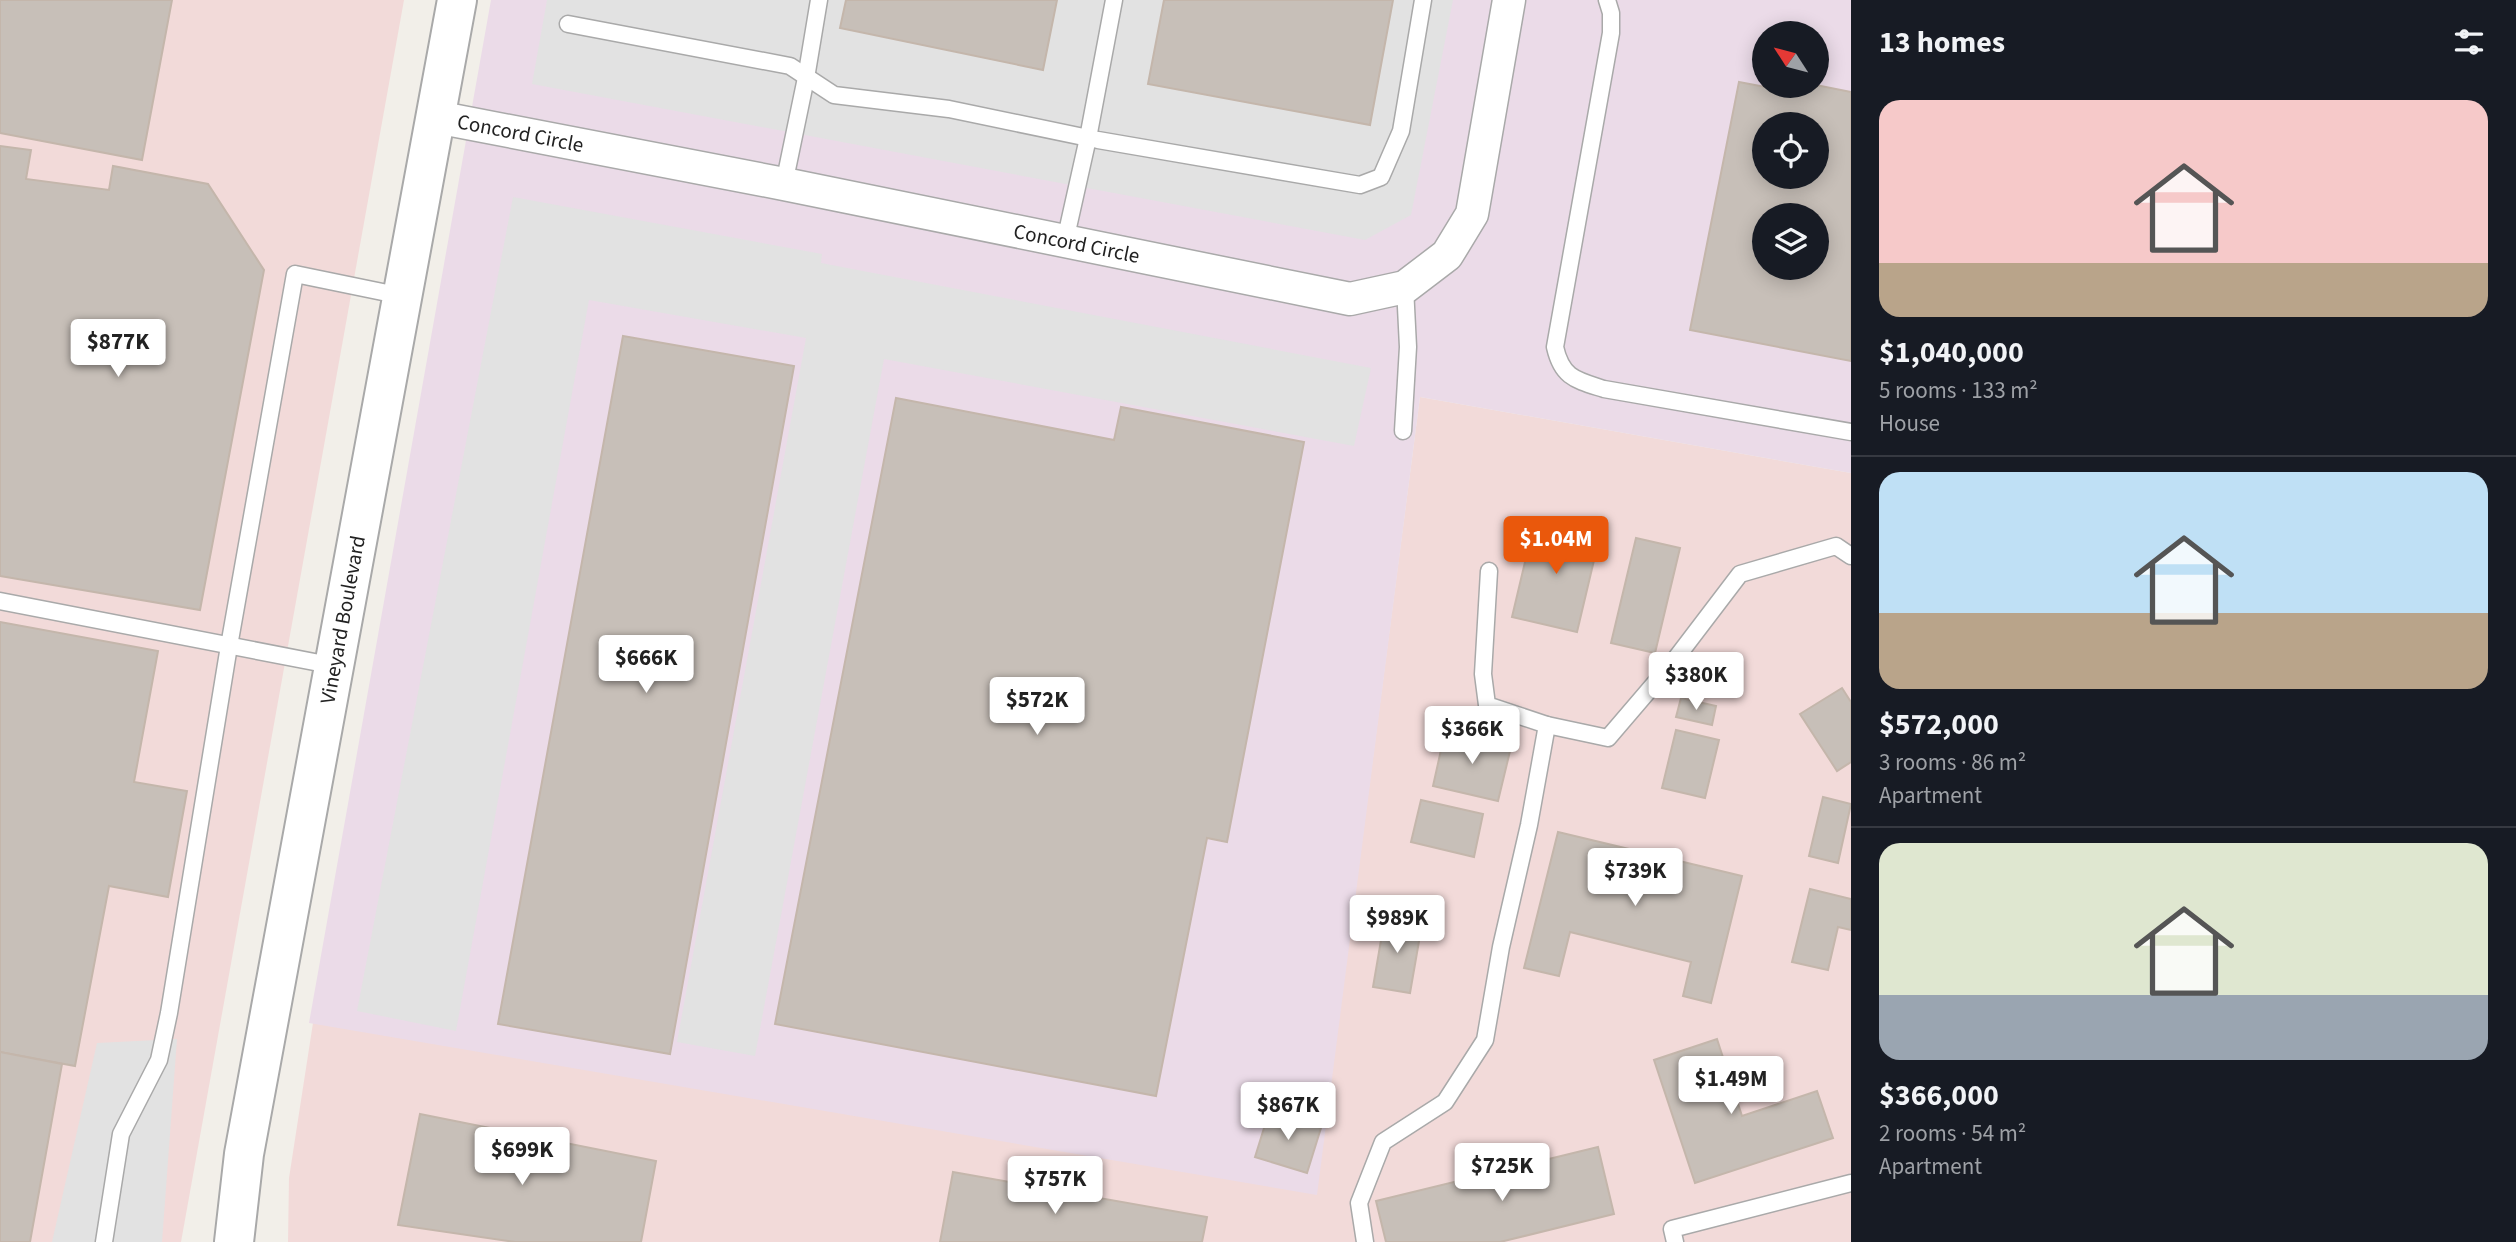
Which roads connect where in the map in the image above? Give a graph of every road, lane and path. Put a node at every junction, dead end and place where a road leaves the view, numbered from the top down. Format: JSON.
{"nodes":[{"id":1,"x":457,"y":0,"type":"edge"},
{"id":2,"x":819,"y":0,"type":"edge"},
{"id":3,"x":1114,"y":0,"type":"edge"},
{"id":4,"x":1423,"y":0,"type":"edge"},
{"id":5,"x":1509,"y":0,"type":"edge"},
{"id":6,"x":1608,"y":0,"type":"edge"},
{"id":7,"x":568,"y":23,"type":"dead end"},
{"id":8,"x":806,"y":78,"type":"junction"},
{"id":9,"x":436,"y":117,"type":"junction"},
{"id":10,"x":1088,"y":138,"type":"junction"},
{"id":11,"x":784,"y":184,"type":"junction"},
{"id":12,"x":1065,"y":241,"type":"junction"},
{"id":13,"x":1405,"y":287,"type":"junction"},
{"id":14,"x":403,"y":296,"type":"junction"},
{"id":15,"x":1403,"y":431,"type":"dead end"},
{"id":16,"x":1851,"y":432,"type":"edge"},
{"id":17,"x":1851,"y":556,"type":"edge"},
{"id":18,"x":1489,"y":571,"type":"dead end"},
{"id":19,"x":0,"y":601,"type":"edge"},
{"id":20,"x":229,"y":646,"type":"junction"},
{"id":21,"x":335,"y":666,"type":"junction"},
{"id":22,"x":1547,"y":725,"type":"junction"},
{"id":23,"x":1851,"y":1183,"type":"edge"},
{"id":24,"x":104,"y":1242,"type":"edge"},
{"id":25,"x":234,"y":1242,"type":"edge"},
{"id":26,"x":1365,"y":1242,"type":"edge"},
{"id":27,"x":1675,"y":1242,"type":"edge"}],
"edges":[{"from":1,"to":9,"type":"street","name":"Vineyard Boulevard"},
{"from":2,"to":8,"type":"lane"},
{"from":3,"to":10,"type":"lane"},
{"from":4,"to":10,"type":"lane"},
{"from":5,"to":13,"type":"street","name":"Concord Circle"},
{"from":6,"to":16,"type":"lane"},
{"from":7,"to":8,"type":"lane"},
{"from":8,"to":10,"type":"lane"},
{"from":8,"to":11,"type":"lane"},
{"from":9,"to":11,"type":"street","name":"Concord Circle"},
{"from":9,"to":14,"type":"street","name":"Vineyard Boulevard"},
{"from":10,"to":12,"type":"lane"},
{"from":11,"to":12,"type":"street","name":"Concord Circle"},
{"from":12,"to":13,"type":"street","name":"Concord Circle"},
{"from":13,"to":15,"type":"lane"},
{"from":14,"to":20,"type":"lane"},
{"from":14,"to":21,"type":"street","name":"Vineyard Boulevard"},
{"from":17,"to":22,"type":"lane"},
{"from":18,"to":22,"type":"lane"},
{"from":19,"to":20,"type":"lane"},
{"from":20,"to":21,"type":"lane"},
{"from":20,"to":24,"type":"lane"},
{"from":21,"to":25,"type":"street","name":"Vineyard Boulevard"},
{"from":22,"to":26,"type":"lane"},
{"from":23,"to":27,"type":"lane"}]}
